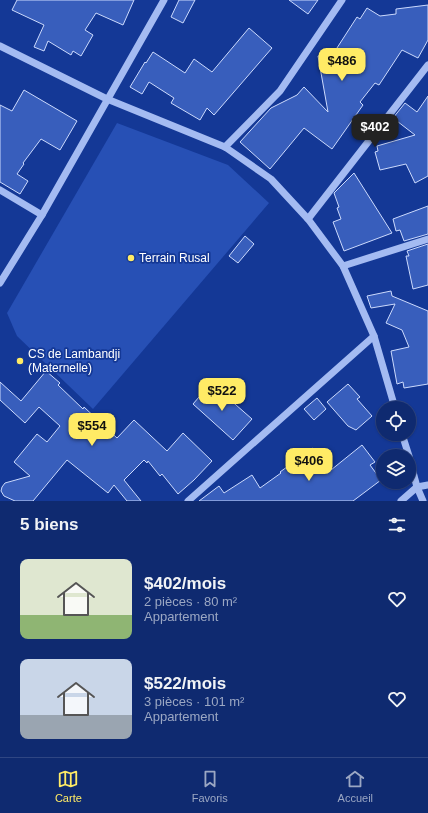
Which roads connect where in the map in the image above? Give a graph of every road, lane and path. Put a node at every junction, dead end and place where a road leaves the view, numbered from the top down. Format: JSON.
{"nodes":[{"id":1,"x":164,"y":0,"type":"edge"},
{"id":2,"x":342,"y":0,"type":"edge"},
{"id":3,"x":0,"y":46,"type":"edge"},
{"id":4,"x":428,"y":65,"type":"edge"},
{"id":5,"x":107,"y":99,"type":"junction"},
{"id":6,"x":225,"y":147,"type":"junction"},
{"id":7,"x":0,"y":190,"type":"edge"},
{"id":8,"x":42,"y":215,"type":"junction"},
{"id":9,"x":308,"y":219,"type":"junction"},
{"id":10,"x":428,"y":239,"type":"edge"},
{"id":11,"x":343,"y":266,"type":"junction"},
{"id":12,"x":0,"y":283,"type":"edge"},
{"id":13,"x":374,"y":336,"type":"junction"},
{"id":14,"x":393,"y":401,"type":"edge"},
{"id":15,"x":416,"y":480,"type":"edge"},
{"id":16,"x":428,"y":486,"type":"edge"},
{"id":17,"x":418,"y":487,"type":"junction"},
{"id":18,"x":188,"y":501,"type":"edge"},
{"id":19,"x":401,"y":501,"type":"edge"},
{"id":20,"x":423,"y":501,"type":"edge"}],
"edges":[{"from":1,"to":5,"type":"street"},
{"from":2,"to":6,"type":"street"},
{"from":3,"to":5,"type":"street"},
{"from":4,"to":9,"type":"street"},
{"from":5,"to":6,"type":"street"},
{"from":5,"to":8,"type":"street"},
{"from":6,"to":9,"type":"street"},
{"from":7,"to":8,"type":"street"},
{"from":8,"to":12,"type":"street"},
{"from":9,"to":11,"type":"street"},
{"from":10,"to":11,"type":"street"},
{"from":11,"to":13,"type":"street"},
{"from":13,"to":14,"type":"street"},
{"from":13,"to":18,"type":"street"},
{"from":15,"to":17,"type":"street"},
{"from":16,"to":17,"type":"street"},
{"from":17,"to":19,"type":"street"},
{"from":17,"to":20,"type":"street"}]}
